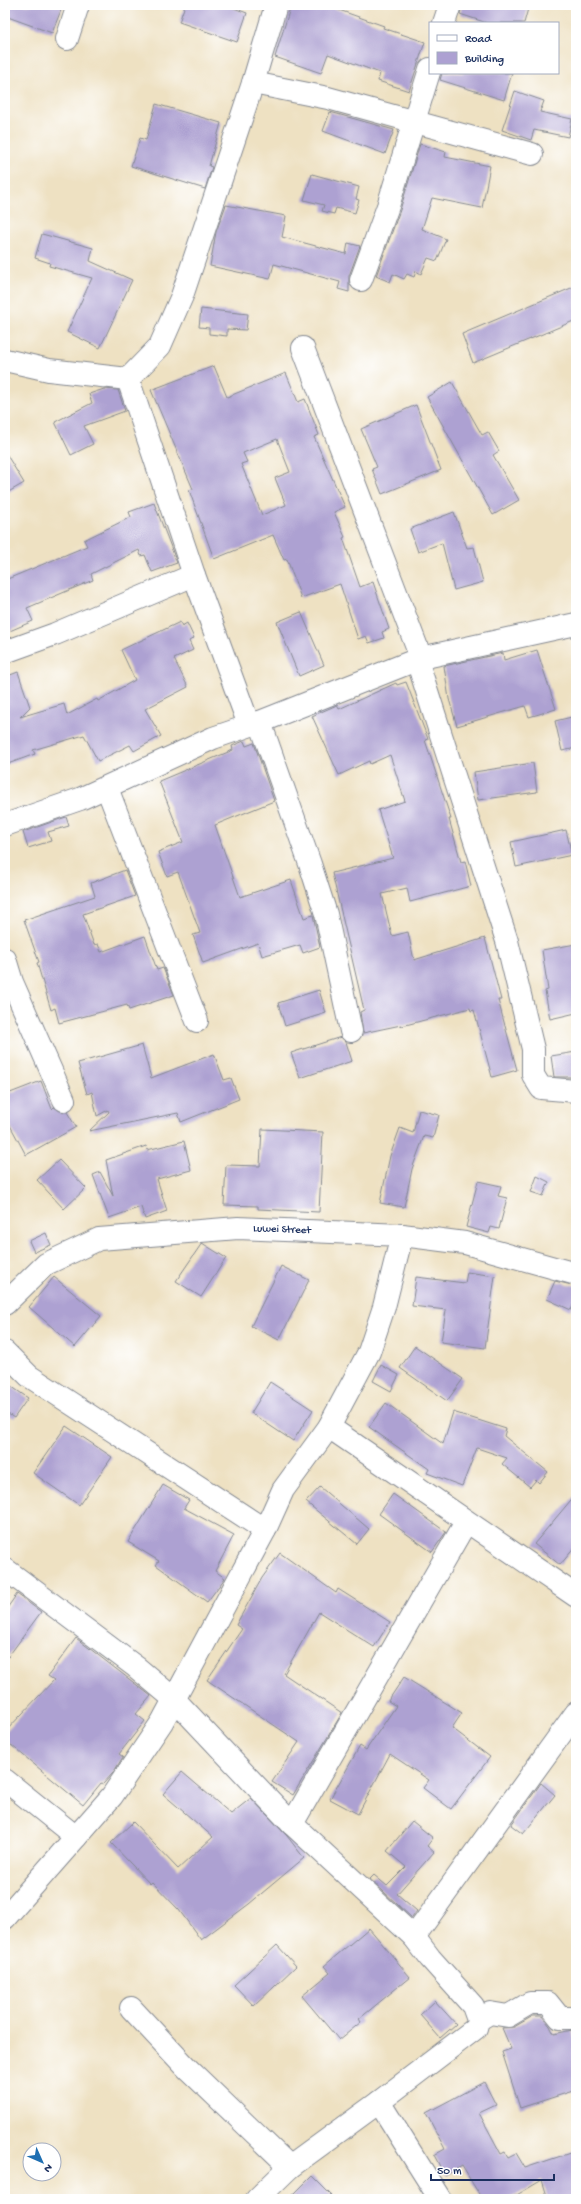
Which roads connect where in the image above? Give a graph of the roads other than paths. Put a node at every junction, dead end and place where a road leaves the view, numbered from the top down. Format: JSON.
{"nodes":[{"id":1,"x":78,"y":5,"type":"edge"},
{"id":2,"x":276,"y":5,"type":"edge"},
{"id":3,"x":450,"y":5,"type":"edge"},
{"id":4,"x":444,"y":22,"type":"edge"},
{"id":5,"x":67,"y":39,"type":"dead end"},
{"id":6,"x":429,"y":72,"type":"edge"},
{"id":7,"x":253,"y":83,"type":"junction"},
{"id":8,"x":414,"y":122,"type":"junction"},
{"id":9,"x":532,"y":154,"type":"dead end"},
{"id":10,"x":361,"y":280,"type":"dead end"},
{"id":11,"x":303,"y":348,"type":"dead end"},
{"id":12,"x":5,"y":360,"type":"edge"},
{"id":13,"x":128,"y":379,"type":"junction"},
{"id":14,"x":194,"y":576,"type":"junction"},
{"id":15,"x":576,"y":624,"type":"edge"},
{"id":16,"x":5,"y":652,"type":"edge"},
{"id":17,"x":419,"y":659,"type":"junction"},
{"id":18,"x":255,"y":724,"type":"junction"},
{"id":19,"x":107,"y":788,"type":"junction"},
{"id":20,"x":5,"y":825,"type":"edge"},
{"id":21,"x":5,"y":959,"type":"edge"},
{"id":22,"x":197,"y":1021,"type":"dead end"},
{"id":23,"x":351,"y":1031,"type":"dead end"},
{"id":24,"x":576,"y":1091,"type":"edge"},
{"id":25,"x":64,"y":1100,"type":"dead end"},
{"id":26,"x":402,"y":1235,"type":"junction"},
{"id":27,"x":576,"y":1274,"type":"edge"},
{"id":28,"x":5,"y":1304,"type":"edge"},
{"id":29,"x":5,"y":1352,"type":"edge"},
{"id":30,"x":329,"y":1427,"type":"junction"},
{"id":31,"x":466,"y":1522,"type":"junction"},
{"id":32,"x":265,"y":1530,"type":"junction"},
{"id":33,"x":5,"y":1569,"type":"edge"},
{"id":34,"x":576,"y":1596,"type":"edge"},
{"id":35,"x":174,"y":1699,"type":"junction"},
{"id":36,"x":576,"y":1713,"type":"edge"},
{"id":37,"x":5,"y":1780,"type":"edge"},
{"id":38,"x":292,"y":1824,"type":"junction"},
{"id":39,"x":76,"y":1837,"type":"junction"},
{"id":40,"x":5,"y":1918,"type":"edge"},
{"id":41,"x":414,"y":1937,"type":"junction"},
{"id":42,"x":131,"y":2008,"type":"dead end"},
{"id":43,"x":576,"y":2018,"type":"edge"},
{"id":44,"x":478,"y":2020,"type":"junction"},
{"id":45,"x":379,"y":2102,"type":"junction"},
{"id":46,"x":290,"y":2167,"type":"junction"},
{"id":47,"x":257,"y":2199,"type":"edge"},
{"id":48,"x":440,"y":2199,"type":"edge"}],
"edges":[{"from":1,"to":5,"type":"street"},
{"from":2,"to":7,"type":"street"},
{"from":3,"to":4,"type":"street"},
{"from":6,"to":8,"type":"street"},
{"from":7,"to":8,"type":"street"},
{"from":7,"to":13,"type":"street"},
{"from":8,"to":9,"type":"street"},
{"from":8,"to":10,"type":"street"},
{"from":11,"to":17,"type":"street"},
{"from":12,"to":13,"type":"street"},
{"from":13,"to":14,"type":"street"},
{"from":14,"to":16,"type":"street"},
{"from":14,"to":18,"type":"street"},
{"from":15,"to":17,"type":"street"},
{"from":17,"to":18,"type":"street"},
{"from":17,"to":24,"type":"street"},
{"from":18,"to":19,"type":"street"},
{"from":18,"to":23,"type":"street"},
{"from":19,"to":20,"type":"street"},
{"from":19,"to":22,"type":"street"},
{"from":21,"to":25,"type":"street"},
{"from":26,"to":27,"type":"street","name":"Luwei Street"},
{"from":26,"to":28,"type":"street","name":"Luwei Street"},
{"from":26,"to":30,"type":"street"},
{"from":29,"to":32,"type":"street"},
{"from":30,"to":31,"type":"street"},
{"from":30,"to":32,"type":"street"},
{"from":31,"to":34,"type":"street"},
{"from":31,"to":38,"type":"street"},
{"from":32,"to":35,"type":"street"},
{"from":33,"to":35,"type":"street"},
{"from":35,"to":38,"type":"street"},
{"from":35,"to":39,"type":"street"},
{"from":36,"to":41,"type":"street"},
{"from":37,"to":39,"type":"street"},
{"from":38,"to":41,"type":"street"},
{"from":39,"to":40,"type":"street"},
{"from":41,"to":44,"type":"street"},
{"from":42,"to":46,"type":"street"},
{"from":43,"to":44,"type":"street"},
{"from":44,"to":45,"type":"street"},
{"from":45,"to":46,"type":"street"},
{"from":45,"to":48,"type":"street"},
{"from":46,"to":47,"type":"street"}]}
